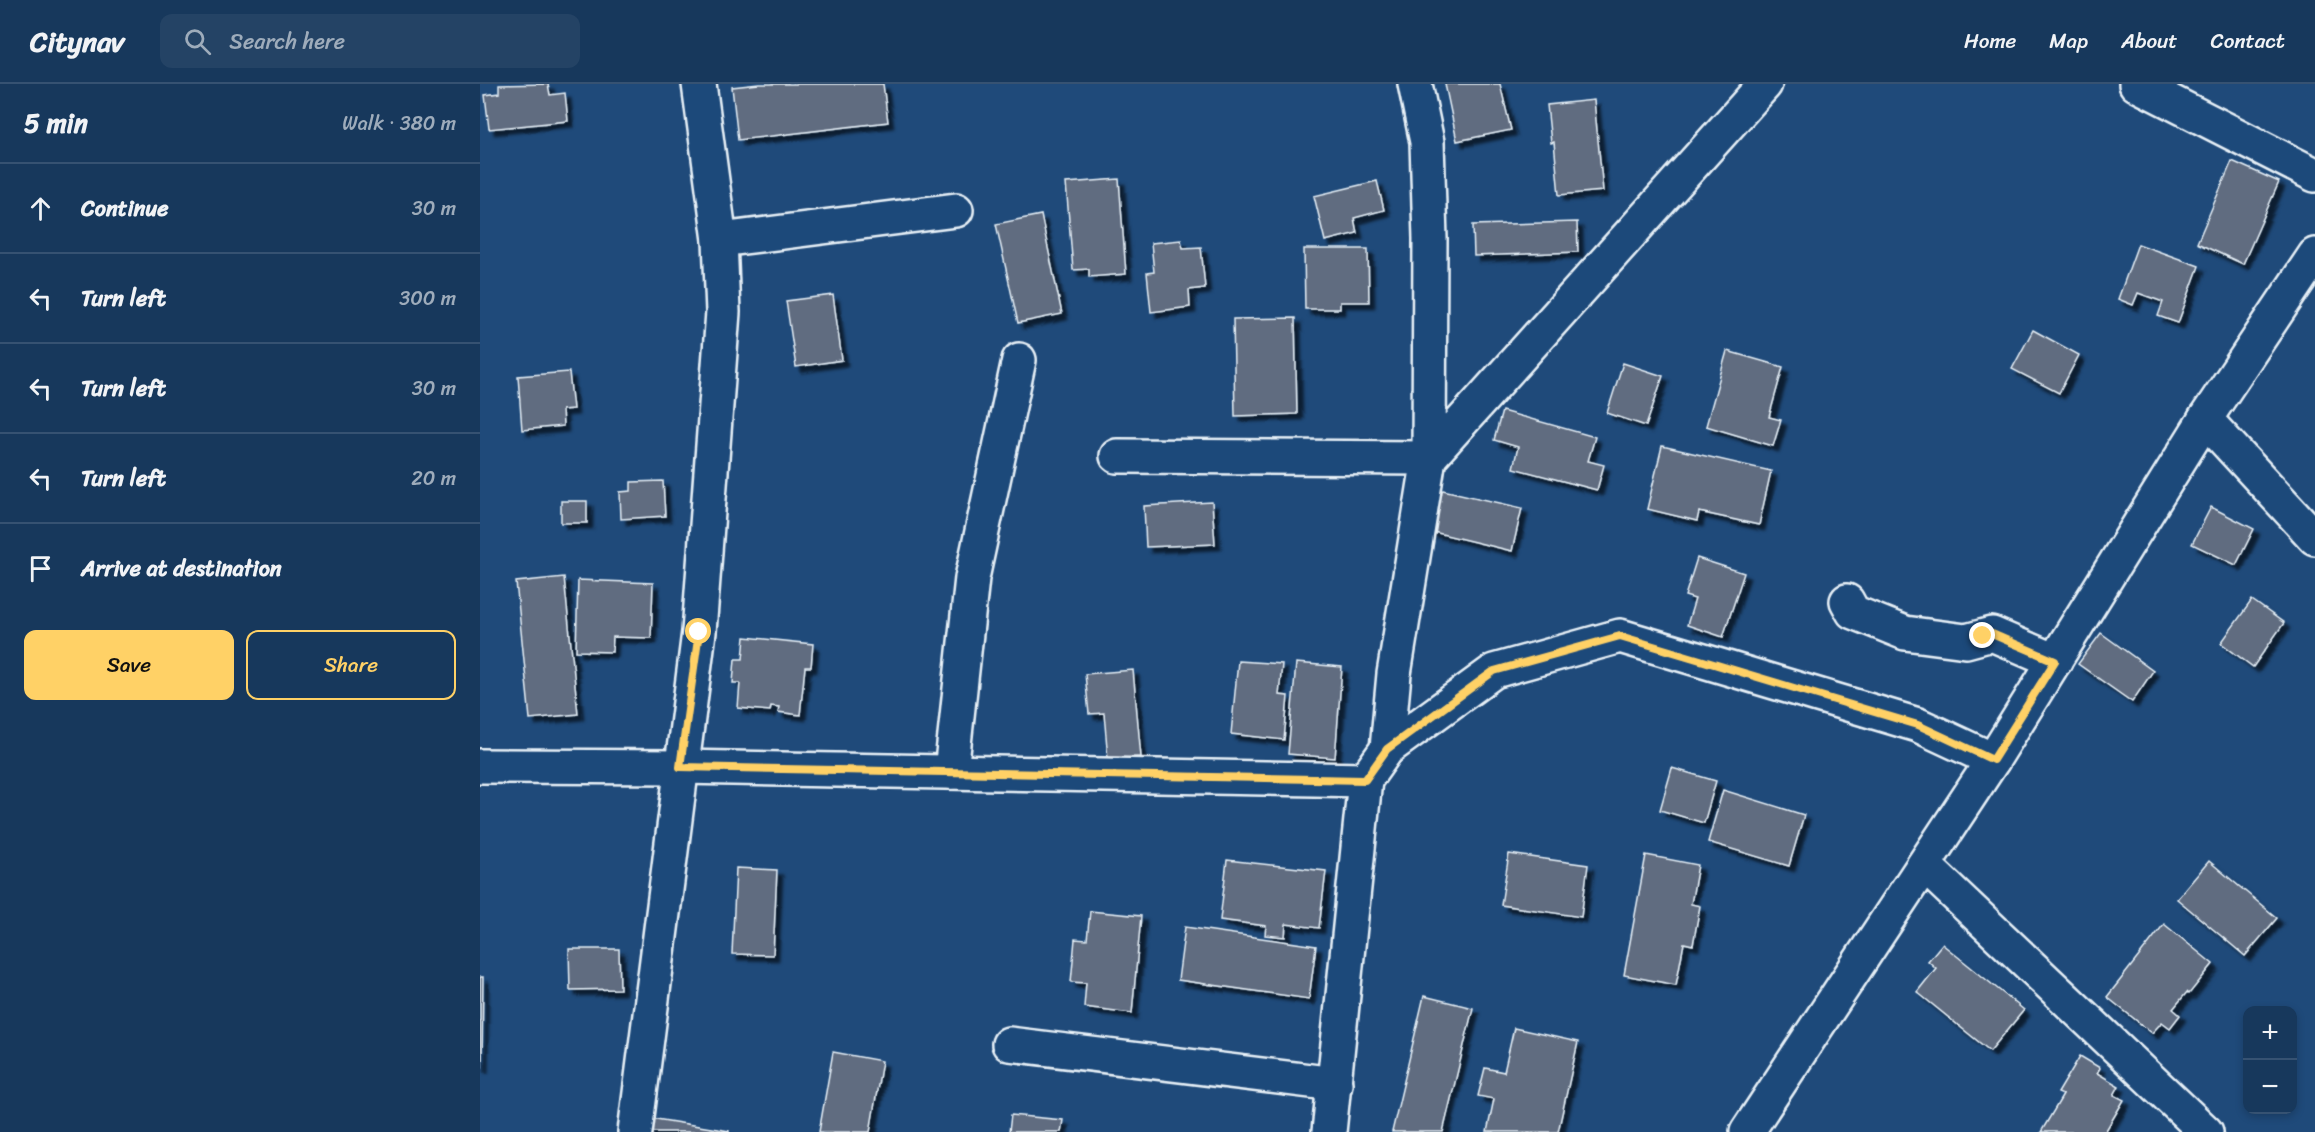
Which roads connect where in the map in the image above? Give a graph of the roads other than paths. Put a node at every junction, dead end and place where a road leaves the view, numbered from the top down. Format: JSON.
{"nodes":[{"id":1,"x":699,"y":84,"type":"edge"},
{"id":2,"x":1415,"y":84,"type":"edge"},
{"id":3,"x":1765,"y":84,"type":"edge"},
{"id":4,"x":2136,"y":84,"type":"edge"},
{"id":5,"x":2315,"y":175,"type":"edge"},
{"id":6,"x":956,"y":210,"type":"dead end"},
{"id":7,"x":720,"y":240,"type":"junction"},
{"id":8,"x":2315,"y":255,"type":"edge"},
{"id":9,"x":1018,"y":360,"type":"dead end"},
{"id":10,"x":2205,"y":419,"type":"junction"},
{"id":11,"x":1117,"y":456,"type":"dead end"},
{"id":12,"x":1429,"y":458,"type":"junction"},
{"id":13,"x":2315,"y":538,"type":"edge"},
{"id":14,"x":1847,"y":601,"type":"dead end"},
{"id":15,"x":2055,"y":661,"type":"junction"},
{"id":16,"x":1387,"y":749,"type":"junction"},
{"id":17,"x":1993,"y":760,"type":"junction"},
{"id":18,"x":480,"y":766,"type":"edge"},
{"id":19,"x":680,"y":767,"type":"junction"},
{"id":20,"x":951,"y":772,"type":"junction"},
{"id":21,"x":1365,"y":780,"type":"junction"},
{"id":22,"x":1924,"y":865,"type":"junction"},
{"id":23,"x":1009,"y":1044,"type":"dead end"},
{"id":24,"x":1335,"y":1084,"type":"junction"},
{"id":25,"x":635,"y":1132,"type":"edge"},
{"id":26,"x":1329,"y":1132,"type":"edge"},
{"id":27,"x":1747,"y":1132,"type":"edge"},
{"id":28,"x":2206,"y":1132,"type":"edge"}],
"edges":[{"from":1,"to":7,"type":"street"},
{"from":2,"to":12,"type":"street"},
{"from":3,"to":12,"type":"street"},
{"from":4,"to":5,"type":"street"},
{"from":6,"to":7,"type":"street"},
{"from":7,"to":19,"type":"street"},
{"from":8,"to":10,"type":"street"},
{"from":9,"to":20,"type":"street"},
{"from":10,"to":13,"type":"street"},
{"from":10,"to":15,"type":"street"},
{"from":11,"to":12,"type":"street"},
{"from":12,"to":16,"type":"street"},
{"from":14,"to":15,"type":"street"},
{"from":15,"to":17,"type":"street"},
{"from":16,"to":17,"type":"street"},
{"from":16,"to":21,"type":"street"},
{"from":17,"to":22,"type":"street"},
{"from":18,"to":19,"type":"street"},
{"from":19,"to":20,"type":"street"},
{"from":19,"to":25,"type":"street"},
{"from":20,"to":21,"type":"street"},
{"from":21,"to":24,"type":"street"},
{"from":22,"to":27,"type":"street"},
{"from":22,"to":28,"type":"street"},
{"from":23,"to":24,"type":"street"},
{"from":24,"to":26,"type":"street"}]}
